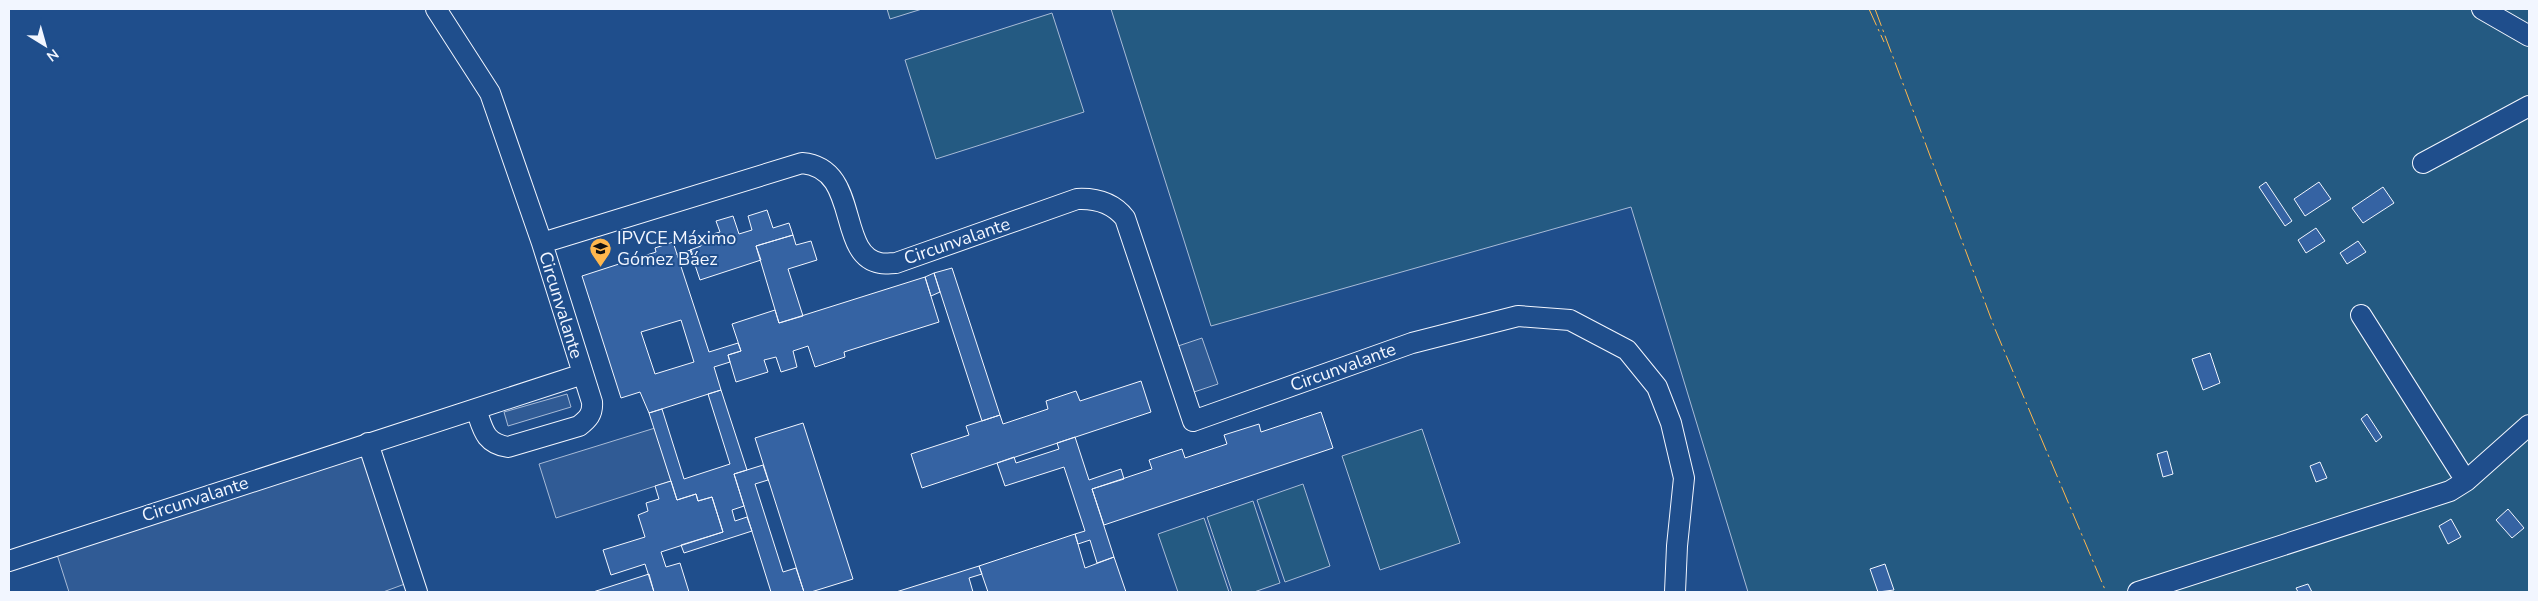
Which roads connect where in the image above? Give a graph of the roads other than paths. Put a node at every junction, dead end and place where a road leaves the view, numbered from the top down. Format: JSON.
{"nodes":[{"id":1,"x":436,"y":9,"type":"edge"},
{"id":2,"x":2482,"y":9,"type":"edge"},
{"id":3,"x":2529,"y":36,"type":"edge"},
{"id":4,"x":2529,"y":106,"type":"edge"},
{"id":5,"x":2423,"y":163,"type":"dead end"},
{"id":6,"x":542,"y":242,"type":"junction"},
{"id":7,"x":2361,"y":315,"type":"dead end"},
{"id":8,"x":583,"y":374,"type":"junction"},
{"id":9,"x":476,"y":409,"type":"junction"},
{"id":10,"x":2529,"y":426,"type":"edge"},
{"id":11,"x":368,"y":443,"type":"junction"},
{"id":12,"x":2466,"y":481,"type":"junction"},
{"id":13,"x":9,"y":561,"type":"edge"},
{"id":14,"x":417,"y":592,"type":"edge"},
{"id":15,"x":1675,"y":592,"type":"edge"},
{"id":16,"x":2138,"y":592,"type":"edge"}],
"edges":[{"from":1,"to":6,"type":"street"},
{"from":2,"to":3,"type":"street"},
{"from":4,"to":5,"type":"street"},
{"from":6,"to":8,"type":"street","name":"Circunvalante"},
{"from":6,"to":15,"type":"street","name":"Circunvalante"},
{"from":7,"to":12,"type":"street"},
{"from":8,"to":9,"type":"street","name":"Circunvalante"},
{"from":8,"to":9,"type":"street"},
{"from":9,"to":11,"type":"street","name":"Circunvalante"},
{"from":10,"to":12,"type":"street"},
{"from":11,"to":13,"type":"street","name":"Circunvalante"},
{"from":11,"to":14,"type":"street"},
{"from":12,"to":16,"type":"street"}]}
